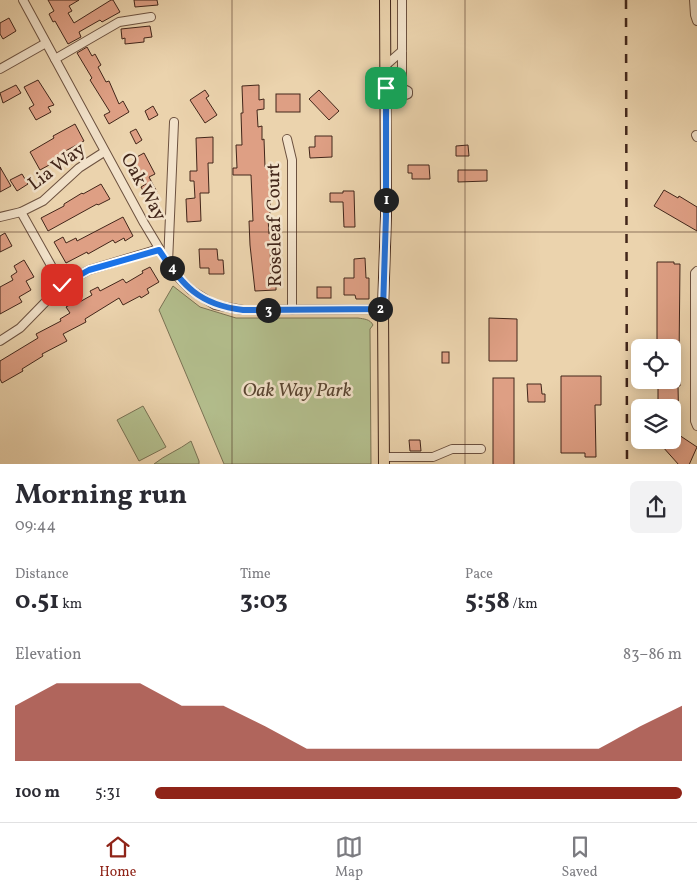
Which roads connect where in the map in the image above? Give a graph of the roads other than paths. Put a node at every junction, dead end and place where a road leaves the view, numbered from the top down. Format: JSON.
{"nodes":[{"id":1,"x":23,"y":0,"type":"edge"},
{"id":2,"x":385,"y":0,"type":"edge"},
{"id":3,"x":402,"y":0,"type":"edge"},
{"id":4,"x":694,"y":0,"type":"edge"},
{"id":5,"x":151,"y":17,"type":"dead end"},
{"id":6,"x":697,"y":21,"type":"edge"},
{"id":7,"x":46,"y":43,"type":"junction"},
{"id":8,"x":402,"y":51,"type":"junction"},
{"id":9,"x":55,"y":59,"type":"junction"},
{"id":10,"x":386,"y":65,"type":"junction"},
{"id":11,"x":0,"y":69,"type":"edge"},
{"id":12,"x":386,"y":92,"type":"junction"},
{"id":13,"x":174,"y":122,"type":"dead end"},
{"id":14,"x":288,"y":140,"type":"dead end"},
{"id":15,"x":104,"y":152,"type":"junction"},
{"id":16,"x":21,"y":212,"type":"junction"},
{"id":17,"x":0,"y":216,"type":"edge"},
{"id":18,"x":159,"y":250,"type":"junction"},
{"id":19,"x":168,"y":263,"type":"junction"},
{"id":20,"x":697,"y":271,"type":"edge"},
{"id":21,"x":62,"y":285,"type":"junction"},
{"id":22,"x":383,"y":309,"type":"junction"},
{"id":23,"x":292,"y":310,"type":"junction"},
{"id":24,"x":0,"y":341,"type":"edge"},
{"id":25,"x":696,"y":343,"type":"edge"},
{"id":26,"x":697,"y":426,"type":"edge"},
{"id":27,"x":481,"y":449,"type":"dead end"},
{"id":28,"x":384,"y":461,"type":"edge"}],
"edges":[{"from":1,"to":7,"type":"street","name":"Oak Way"},
{"from":2,"to":10,"type":"main road"},
{"from":3,"to":8,"type":"street"},
{"from":4,"to":6,"type":"street"},
{"from":5,"to":9,"type":"street"},
{"from":7,"to":9,"type":"street","name":"Oak Way"},
{"from":7,"to":11,"type":"street"},
{"from":8,"to":10,"type":"street"},
{"from":8,"to":12,"type":"street"},
{"from":9,"to":15,"type":"street","name":"Oak Way"},
{"from":10,"to":12,"type":"main road"},
{"from":12,"to":22,"type":"main road"},
{"from":13,"to":19,"type":"street"},
{"from":14,"to":23,"type":"street","name":"Roseleaf Court"},
{"from":15,"to":16,"type":"street","name":"Lia Way"},
{"from":15,"to":18,"type":"street","name":"Oak Way"},
{"from":16,"to":17,"type":"street","name":"Lia Way"},
{"from":16,"to":21,"type":"street"},
{"from":18,"to":19,"type":"street","name":"Oak Way"},
{"from":18,"to":21,"type":"street"},
{"from":19,"to":23,"type":"street","name":"Oak Way"},
{"from":20,"to":25,"type":"street"},
{"from":21,"to":24,"type":"street"},
{"from":22,"to":23,"type":"street","name":"Oak Way"},
{"from":22,"to":28,"type":"main road"},
{"from":25,"to":26,"type":"street"},
{"from":27,"to":28,"type":"street"}]}
